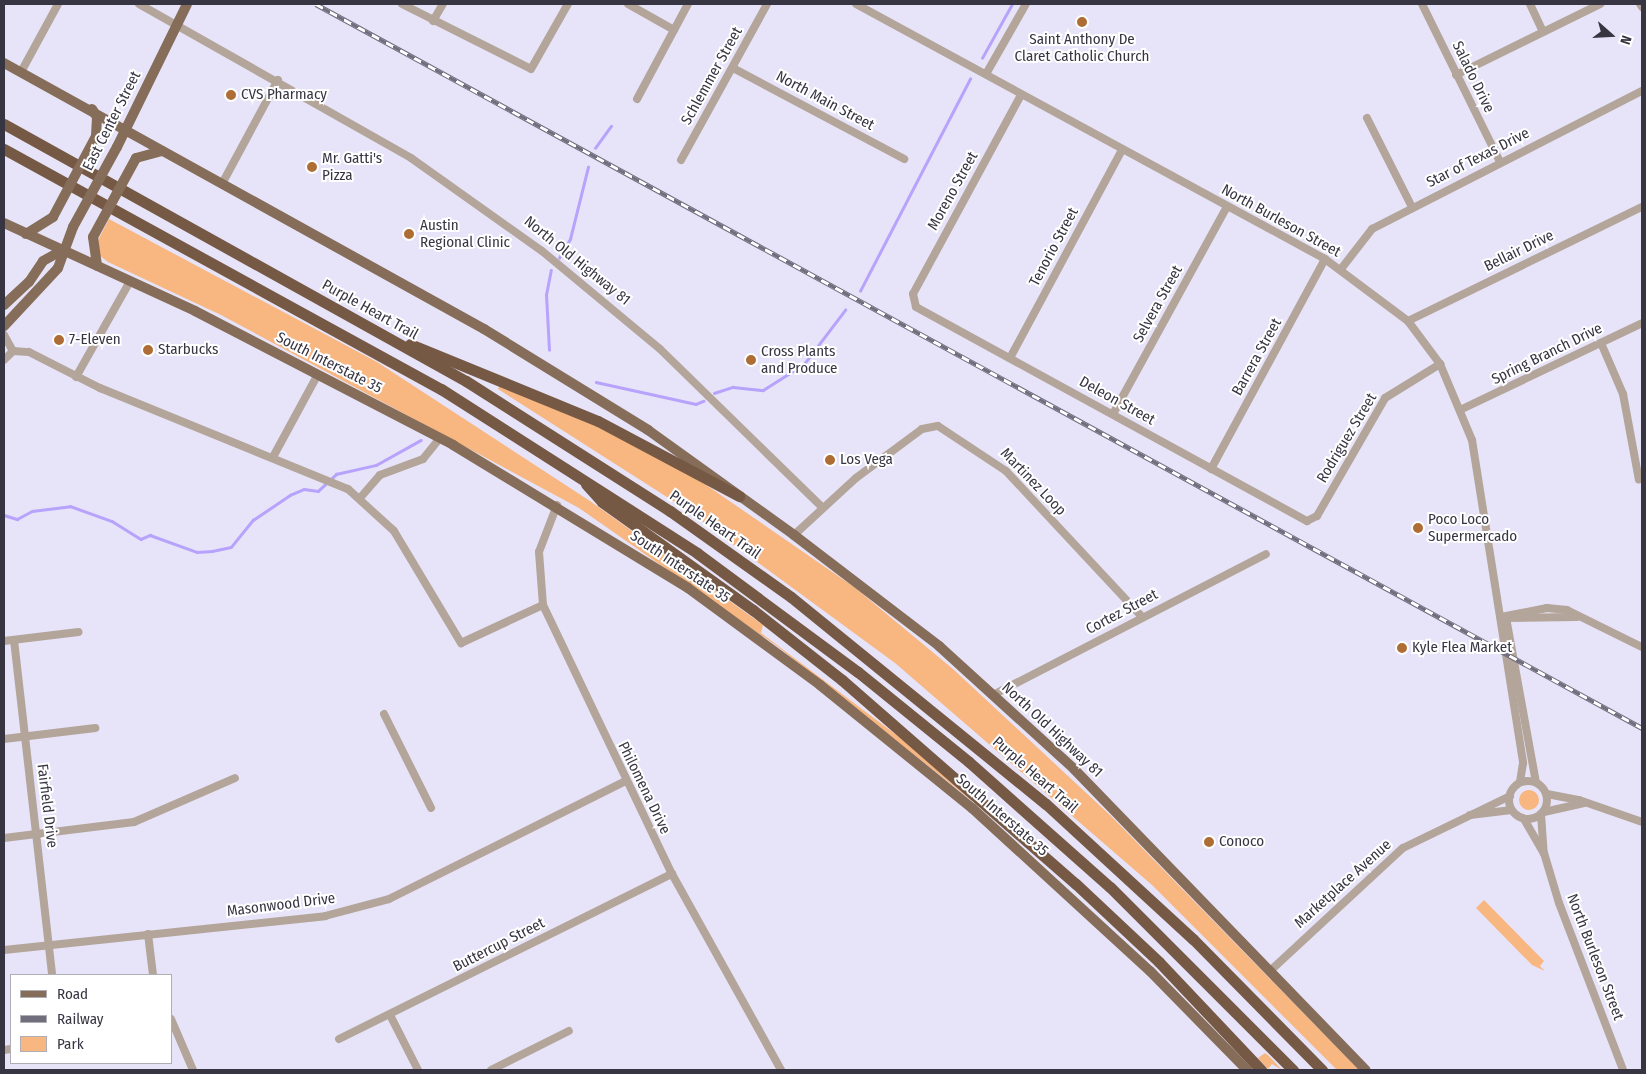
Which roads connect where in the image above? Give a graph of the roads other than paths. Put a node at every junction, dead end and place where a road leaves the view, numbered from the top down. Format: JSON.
{"nodes":[{"id":1,"x":58,"y":4,"type":"edge"},
{"id":2,"x":139,"y":4,"type":"edge"},
{"id":3,"x":187,"y":4,"type":"edge"},
{"id":4,"x":402,"y":4,"type":"edge"},
{"id":5,"x":443,"y":4,"type":"edge"},
{"id":6,"x":568,"y":4,"type":"edge"},
{"id":7,"x":628,"y":4,"type":"edge"},
{"id":8,"x":688,"y":4,"type":"edge"},
{"id":9,"x":766,"y":4,"type":"edge"},
{"id":10,"x":856,"y":4,"type":"edge"},
{"id":11,"x":1026,"y":4,"type":"edge"},
{"id":12,"x":1422,"y":4,"type":"edge"},
{"id":13,"x":1530,"y":4,"type":"edge"},
{"id":14,"x":1600,"y":4,"type":"edge"},
{"id":15,"x":1640,"y":4,"type":"edge"},
{"id":16,"x":1642,"y":7,"type":"edge"},
{"id":17,"x":433,"y":21,"type":"junction"},
{"id":18,"x":177,"y":24,"type":"junction"},
{"id":19,"x":674,"y":30,"type":"junction"},
{"id":20,"x":1542,"y":30,"type":"junction"},
{"id":21,"x":4,"y":63,"type":"edge"},
{"id":22,"x":733,"y":68,"type":"junction"},
{"id":23,"x":21,"y":72,"type":"junction"},
{"id":24,"x":986,"y":74,"type":"junction"},
{"id":25,"x":1456,"y":75,"type":"junction"},
{"id":26,"x":278,"y":80,"type":"junction"},
{"id":27,"x":1642,"y":91,"type":"edge"},
{"id":28,"x":1021,"y":95,"type":"junction"},
{"id":29,"x":636,"y":98,"type":"dead end"},
{"id":30,"x":92,"y":109,"type":"junction"},
{"id":31,"x":1367,"y":118,"type":"dead end"},
{"id":32,"x":4,"y":124,"type":"edge"},
{"id":33,"x":126,"y":130,"type":"junction"},
{"id":34,"x":4,"y":149,"type":"edge"},
{"id":35,"x":1122,"y":150,"type":"junction"},
{"id":36,"x":162,"y":151,"type":"junction"},
{"id":37,"x":904,"y":159,"type":"dead end"},
{"id":38,"x":681,"y":160,"type":"dead end"},
{"id":39,"x":1500,"y":162,"type":"junction"},
{"id":40,"x":223,"y":182,"type":"junction"},
{"id":41,"x":1227,"y":207,"type":"junction"},
{"id":42,"x":1412,"y":207,"type":"junction"},
{"id":43,"x":1642,"y":207,"type":"edge"},
{"id":44,"x":4,"y":222,"type":"edge"},
{"id":45,"x":26,"y":234,"type":"junction"},
{"id":46,"x":61,"y":251,"type":"junction"},
{"id":47,"x":1325,"y":259,"type":"junction"},
{"id":48,"x":97,"y":266,"type":"junction"},
{"id":49,"x":1341,"y":269,"type":"junction"},
{"id":50,"x":130,"y":281,"type":"junction"},
{"id":51,"x":911,"y":301,"type":"joint"},
{"id":52,"x":4,"y":305,"type":"edge"},
{"id":53,"x":1408,"y":321,"type":"junction"},
{"id":54,"x":1642,"y":322,"type":"edge"},
{"id":55,"x":4,"y":326,"type":"edge"},
{"id":56,"x":4,"y":335,"type":"edge"},
{"id":57,"x":386,"y":336,"type":"junction"},
{"id":58,"x":1601,"y":343,"type":"junction"},
{"id":59,"x":13,"y":351,"type":"junction"},
{"id":60,"x":1010,"y":358,"type":"junction"},
{"id":61,"x":4,"y":360,"type":"edge"},
{"id":62,"x":1440,"y":364,"type":"junction"},
{"id":63,"x":318,"y":374,"type":"junction"},
{"id":64,"x":76,"y":377,"type":"junction"},
{"id":65,"x":1462,"y":409,"type":"junction"},
{"id":66,"x":1113,"y":414,"type":"junction"},
{"id":67,"x":440,"y":438,"type":"junction"},
{"id":68,"x":273,"y":457,"type":"junction"},
{"id":69,"x":1211,"y":469,"type":"junction"},
{"id":70,"x":575,"y":471,"type":"junction"},
{"id":71,"x":1639,"y":480,"type":"dead end"},
{"id":72,"x":739,"y":496,"type":"junction"},
{"id":73,"x":360,"y":498,"type":"junction"},
{"id":74,"x":557,"y":505,"type":"junction"},
{"id":75,"x":821,"y":506,"type":"junction"},
{"id":76,"x":1312,"y":521,"type":"joint"},
{"id":77,"x":794,"y":535,"type":"junction"},
{"id":78,"x":1266,"y":554,"type":"dead end"},
{"id":79,"x":543,"y":606,"type":"junction"},
{"id":80,"x":1141,"y":616,"type":"junction"},
{"id":81,"x":1501,"y":617,"type":"junction"},
{"id":82,"x":78,"y":632,"type":"dead end"},
{"id":83,"x":14,"y":640,"type":"junction"},
{"id":84,"x":4,"y":641,"type":"edge"},
{"id":85,"x":1642,"y":646,"type":"edge"},
{"id":86,"x":993,"y":696,"type":"junction"},
{"id":87,"x":384,"y":714,"type":"dead end"},
{"id":88,"x":95,"y":728,"type":"dead end"},
{"id":89,"x":24,"y":736,"type":"junction"},
{"id":90,"x":4,"y":739,"type":"edge"},
{"id":91,"x":235,"y":778,"type":"dead end"},
{"id":92,"x":624,"y":782,"type":"junction"},
{"id":93,"x":1520,"y":782,"type":"junction"},
{"id":94,"x":1536,"y":782,"type":"junction"},
{"id":95,"x":1547,"y":794,"type":"junction"},
{"id":96,"x":1510,"y":796,"type":"junction"},
{"id":97,"x":1584,"y":803,"type":"junction"},
{"id":98,"x":432,"y":808,"type":"dead end"},
{"id":99,"x":1512,"y":810,"type":"junction"},
{"id":100,"x":1542,"y":813,"type":"junction"},
{"id":101,"x":1470,"y":815,"type":"junction"},
{"id":102,"x":1524,"y":819,"type":"junction"},
{"id":103,"x":1642,"y":822,"type":"edge"},
{"id":104,"x":37,"y":834,"type":"junction"},
{"id":105,"x":4,"y":838,"type":"edge"},
{"id":106,"x":1544,"y":853,"type":"junction"},
{"id":107,"x":672,"y":874,"type":"junction"},
{"id":108,"x":148,"y":934,"type":"junction"},
{"id":109,"x":49,"y":945,"type":"junction"},
{"id":110,"x":4,"y":950,"type":"edge"},
{"id":111,"x":1270,"y":971,"type":"junction"},
{"id":112,"x":52,"y":974,"type":"edge"},
{"id":113,"x":153,"y":974,"type":"edge"},
{"id":114,"x":390,"y":1015,"type":"junction"},
{"id":115,"x":172,"y":1022,"type":"edge"},
{"id":116,"x":569,"y":1031,"type":"dead end"},
{"id":117,"x":339,"y":1039,"type":"dead end"},
{"id":118,"x":190,"y":1069,"type":"edge"},
{"id":119,"x":418,"y":1070,"type":"edge"},
{"id":120,"x":492,"y":1070,"type":"edge"},
{"id":121,"x":781,"y":1070,"type":"edge"},
{"id":122,"x":1248,"y":1070,"type":"edge"},
{"id":123,"x":1261,"y":1070,"type":"edge"},
{"id":124,"x":1293,"y":1070,"type":"edge"},
{"id":125,"x":1322,"y":1070,"type":"edge"},
{"id":126,"x":1366,"y":1070,"type":"edge"},
{"id":127,"x":1623,"y":1070,"type":"edge"}],
"edges":[{"from":1,"to":23,"type":"street"},
{"from":2,"to":18,"type":"street","name":"North Old Highway 81"},
{"from":3,"to":18,"type":"main road","name":"East Center Street"},
{"from":4,"to":17,"type":"street"},
{"from":5,"to":17,"type":"street"},
{"from":6,"to":17,"type":"street"},
{"from":7,"to":19,"type":"street"},
{"from":8,"to":19,"type":"street"},
{"from":9,"to":22,"type":"street","name":"Schlemmer Street"},
{"from":10,"to":24,"type":"street","name":"North Burleson Street"},
{"from":11,"to":24,"type":"street"},
{"from":12,"to":25,"type":"street","name":"Salado Drive"},
{"from":13,"to":20,"type":"street"},
{"from":14,"to":20,"type":"street"},
{"from":15,"to":16,"type":"street"},
{"from":18,"to":26,"type":"street","name":"North Old Highway 81"},
{"from":18,"to":33,"type":"main road","name":"East Center Street"},
{"from":19,"to":29,"type":"street"},
{"from":20,"to":25,"type":"street"},
{"from":21,"to":23,"type":"main road"},
{"from":22,"to":37,"type":"street","name":"North Main Street"},
{"from":22,"to":38,"type":"street","name":"Schlemmer Street"},
{"from":23,"to":30,"type":"main road"},
{"from":24,"to":28,"type":"street","name":"North Burleson Street"},
{"from":25,"to":39,"type":"street","name":"Salado Drive"},
{"from":26,"to":40,"type":"street"},
{"from":26,"to":75,"type":"street","name":"North Old Highway 81"},
{"from":27,"to":39,"type":"street","name":"Star of Texas Drive"},
{"from":28,"to":35,"type":"street","name":"North Burleson Street"},
{"from":28,"to":51,"type":"street","name":"Moreno Street"},
{"from":30,"to":33,"type":"main road"},
{"from":30,"to":45,"type":"main road","bridge":true},
{"from":31,"to":42,"type":"street"},
{"from":32,"to":57,"type":"highway","name":"Purple Heart Trail"},
{"from":33,"to":36,"type":"main road"},
{"from":33,"to":46,"type":"main road","name":"East Center Street","bridge":true},
{"from":34,"to":70,"type":"highway"},
{"from":35,"to":41,"type":"street","name":"North Burleson Street"},
{"from":35,"to":60,"type":"street","name":"Tenorio Street"},
{"from":36,"to":40,"type":"main road"},
{"from":36,"to":48,"type":"main road","bridge":true},
{"from":39,"to":42,"type":"street","name":"Star of Texas Drive"},
{"from":40,"to":72,"type":"main road"},
{"from":41,"to":47,"type":"street","name":"North Burleson Street"},
{"from":41,"to":66,"type":"street","name":"Selvera Street"},
{"from":42,"to":49,"type":"street","name":"Star of Texas Drive"},
{"from":43,"to":53,"type":"street","name":"Bellair Drive"},
{"from":44,"to":45,"type":"main road","name":"South Interstate 35"},
{"from":45,"to":46,"type":"main road","name":"South Interstate 35"},
{"from":46,"to":48,"type":"main road","name":"South Interstate 35"},
{"from":46,"to":52,"type":"main road"},
{"from":46,"to":55,"type":"main road","name":"East Center Street"},
{"from":47,"to":49,"type":"street","name":"North Burleson Street"},
{"from":47,"to":69,"type":"street","name":"Barrera Street"},
{"from":48,"to":50,"type":"main road","name":"South Interstate 35"},
{"from":49,"to":53,"type":"street","name":"North Burleson Street"},
{"from":50,"to":63,"type":"main road","name":"South Interstate 35"},
{"from":50,"to":64,"type":"street"},
{"from":51,"to":60,"type":"street","name":"Deleon Street"},
{"from":53,"to":62,"type":"street","name":"North Burleson Street"},
{"from":54,"to":58,"type":"street","name":"Spring Branch Drive"},
{"from":56,"to":59,"type":"street"},
{"from":57,"to":72,"type":"highway"},
{"from":57,"to":125,"type":"highway","name":"Purple Heart Trail"},
{"from":58,"to":65,"type":"street","name":"Spring Branch Drive"},
{"from":58,"to":71,"type":"street"},
{"from":59,"to":61,"type":"street"},
{"from":59,"to":64,"type":"street"},
{"from":60,"to":66,"type":"street","name":"Deleon Street"},
{"from":62,"to":65,"type":"street","name":"North Burleson Street"},
{"from":62,"to":76,"type":"street","name":"Rodriguez Street"},
{"from":63,"to":67,"type":"main road","name":"South Interstate 35"},
{"from":63,"to":68,"type":"street"},
{"from":64,"to":68,"type":"street"},
{"from":65,"to":81,"type":"street","name":"North Burleson Street"},
{"from":66,"to":69,"type":"street","name":"Deleon Street"},
{"from":67,"to":73,"type":"street"},
{"from":67,"to":74,"type":"main road","name":"South Interstate 35"},
{"from":68,"to":73,"type":"street"},
{"from":69,"to":76,"type":"street","name":"Deleon Street"},
{"from":70,"to":123,"type":"highway"},
{"from":70,"to":124,"type":"highway"},
{"from":72,"to":77,"type":"main road"},
{"from":73,"to":79,"type":"street"},
{"from":74,"to":79,"type":"street","name":"Philomena Drive"},
{"from":74,"to":122,"type":"main road","name":"South Interstate 35"},
{"from":75,"to":77,"type":"street","name":"Martinez Loop"},
{"from":75,"to":80,"type":"street","name":"Martinez Loop"},
{"from":77,"to":86,"type":"main road","name":"North Old Highway 81"},
{"from":78,"to":80,"type":"street","name":"Cortez Street"},
{"from":79,"to":92,"type":"street","name":"Philomena Drive"},
{"from":80,"to":86,"type":"street","name":"Cortez Street"},
{"from":81,"to":85,"type":"street"},
{"from":81,"to":93,"type":"street","name":"North Burleson Street"},
{"from":81,"to":94,"type":"street","name":"North Burleson Street"},
{"from":82,"to":83,"type":"street"},
{"from":83,"to":84,"type":"street"},
{"from":83,"to":89,"type":"street","name":"Fairfield Drive"},
{"from":86,"to":111,"type":"main road","name":"North Old Highway 81"},
{"from":87,"to":98,"type":"street"},
{"from":88,"to":89,"type":"street"},
{"from":89,"to":90,"type":"street"},
{"from":89,"to":104,"type":"street","name":"Fairfield Drive"},
{"from":91,"to":104,"type":"street"},
{"from":92,"to":107,"type":"street","name":"Philomena Drive"},
{"from":92,"to":108,"type":"street","name":"Masonwood Drive"},
{"from":93,"to":94,"type":"street"},
{"from":93,"to":96,"type":"street"},
{"from":94,"to":95,"type":"street"},
{"from":95,"to":97,"type":"street"},
{"from":95,"to":100,"type":"street"},
{"from":96,"to":99,"type":"street"},
{"from":96,"to":101,"type":"street","name":"Marketplace Avenue"},
{"from":97,"to":100,"type":"street"},
{"from":97,"to":103,"type":"street"},
{"from":99,"to":101,"type":"street","name":"Marketplace Avenue"},
{"from":99,"to":102,"type":"street"},
{"from":100,"to":102,"type":"street"},
{"from":100,"to":106,"type":"street","name":"North Burleson Street"},
{"from":101,"to":111,"type":"street","name":"Marketplace Avenue"},
{"from":102,"to":106,"type":"street","name":"North Burleson Street"},
{"from":104,"to":105,"type":"street"},
{"from":104,"to":109,"type":"street","name":"Fairfield Drive"},
{"from":106,"to":127,"type":"street","name":"North Burleson Street"},
{"from":107,"to":114,"type":"street","name":"Buttercup Street"},
{"from":107,"to":121,"type":"street","name":"Philomena Drive"},
{"from":108,"to":109,"type":"street","name":"Masonwood Drive"},
{"from":108,"to":113,"type":"street"},
{"from":109,"to":110,"type":"street","name":"Masonwood Drive"},
{"from":109,"to":112,"type":"street","name":"Fairfield Drive"},
{"from":111,"to":126,"type":"main road"},
{"from":114,"to":117,"type":"street","name":"Buttercup Street"},
{"from":114,"to":119,"type":"street"},
{"from":115,"to":118,"type":"street"},
{"from":116,"to":120,"type":"street"}]}
